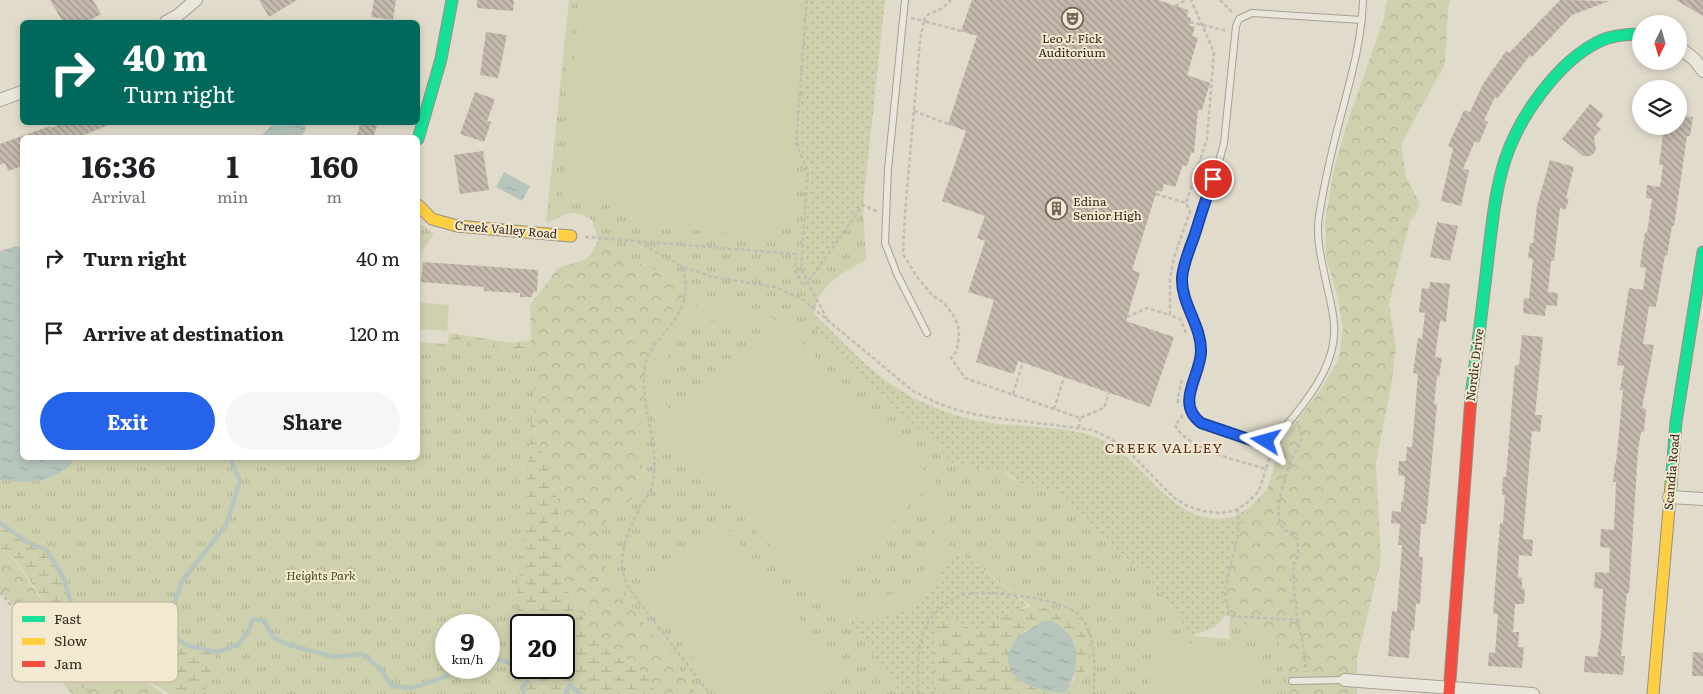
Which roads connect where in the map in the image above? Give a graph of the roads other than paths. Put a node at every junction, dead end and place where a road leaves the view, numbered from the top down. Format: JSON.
{"nodes":[{"id":1,"x":196,"y":0,"type":"edge"},
{"id":2,"x":452,"y":0,"type":"edge"},
{"id":3,"x":905,"y":0,"type":"edge"},
{"id":4,"x":1363,"y":0,"type":"edge"},
{"id":5,"x":170,"y":20,"type":"edge"},
{"id":6,"x":1362,"y":20,"type":"junction"},
{"id":7,"x":1632,"y":34,"type":"edge"},
{"id":8,"x":1688,"y":54,"type":"edge"},
{"id":9,"x":1703,"y":70,"type":"edge"},
{"id":10,"x":20,"y":93,"type":"edge"},
{"id":11,"x":0,"y":100,"type":"edge"},
{"id":12,"x":419,"y":135,"type":"edge"},
{"id":13,"x":420,"y":207,"type":"edge"},
{"id":14,"x":571,"y":236,"type":"road end"},
{"id":15,"x":1703,"y":252,"type":"edge"},
{"id":16,"x":1701,"y":282,"type":"edge"},
{"id":17,"x":926,"y":333,"type":"dead end"},
{"id":18,"x":1670,"y":497,"type":"junction"},
{"id":19,"x":1703,"y":499,"type":"edge"},
{"id":20,"x":1345,"y":680,"type":"joint"},
{"id":21,"x":1292,"y":681,"type":"dead end"},
{"id":22,"x":1449,"y":691,"type":"edge"},
{"id":23,"x":1533,"y":694,"type":"edge"},
{"id":24,"x":1654,"y":694,"type":"edge"}],
"edges":[{"from":1,"to":5,"type":"street"},
{"from":2,"to":12,"type":"street"},
{"from":3,"to":17,"type":"lane"},
{"from":4,"to":6,"type":"lane"},
{"from":6,"to":6,"type":"lane"},
{"from":7,"to":22,"type":"street","name":"Nordic Drive"},
{"from":8,"to":9,"type":"street"},
{"from":10,"to":11,"type":"street"},
{"from":13,"to":14,"type":"street","name":"Creek Valley Road"},
{"from":15,"to":16,"type":"street","name":"Scandia Road"},
{"from":16,"to":18,"type":"street","name":"Scandia Road"},
{"from":18,"to":19,"type":"street"},
{"from":18,"to":24,"type":"street","name":"Scandia Road"},
{"from":20,"to":21,"type":"lane"},
{"from":20,"to":22,"type":"street"},
{"from":22,"to":23,"type":"street"}]}
